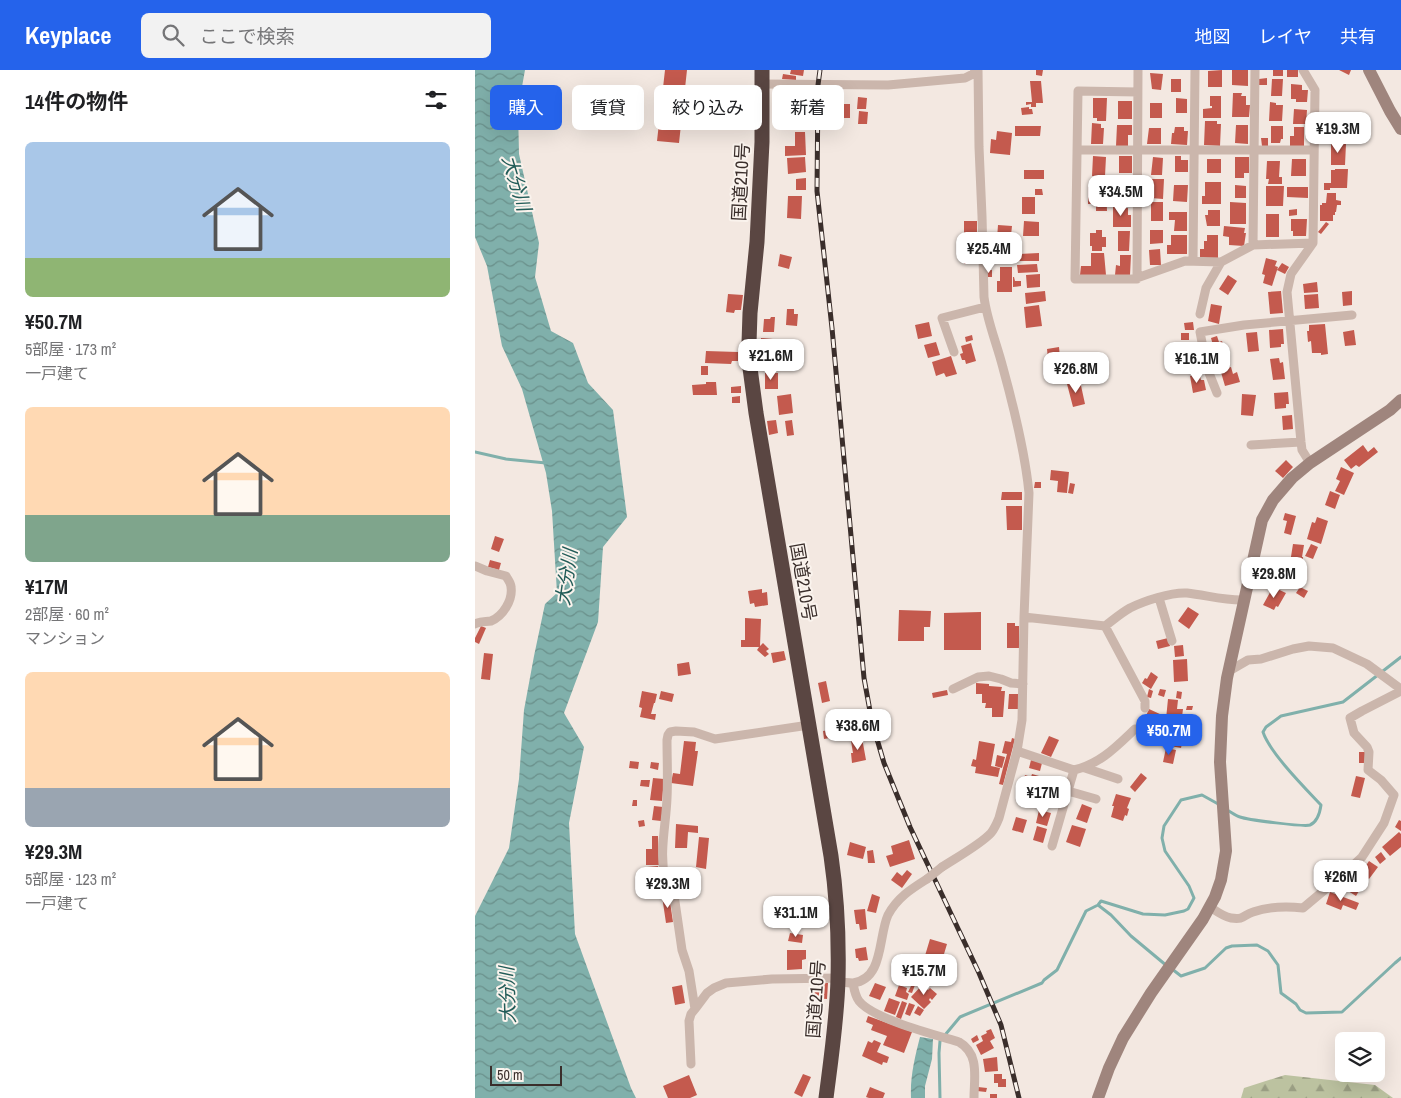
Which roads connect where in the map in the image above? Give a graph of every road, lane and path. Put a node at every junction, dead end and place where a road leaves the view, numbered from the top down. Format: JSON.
{"nodes":[{"id":1,"x":977,"y":70,"type":"edge"},
{"id":2,"x":1138,"y":70,"type":"edge"},
{"id":3,"x":1195,"y":70,"type":"edge"},
{"id":4,"x":1255,"y":70,"type":"edge"},
{"id":5,"x":1303,"y":70,"type":"edge"},
{"id":6,"x":1369,"y":70,"type":"edge"},
{"id":7,"x":762,"y":77,"type":"edge"},
{"id":8,"x":1138,"y":92,"type":"junction"},
{"id":9,"x":1401,"y":130,"type":"edge"},
{"id":10,"x":1077,"y":150,"type":"junction"},
{"id":11,"x":1137,"y":150,"type":"junction"},
{"id":12,"x":1194,"y":150,"type":"junction"},
{"id":13,"x":1254,"y":150,"type":"junction"},
{"id":14,"x":1314,"y":150,"type":"junction"},
{"id":15,"x":1313,"y":242,"type":"junction"},
{"id":16,"x":1253,"y":245,"type":"junction"},
{"id":17,"x":1193,"y":261,"type":"junction"},
{"id":18,"x":1221,"y":262,"type":"junction"},
{"id":19,"x":1137,"y":278,"type":"junction"},
{"id":20,"x":985,"y":307,"type":"junction"},
{"id":21,"x":1200,"y":314,"type":"dead end"},
{"id":22,"x":1352,"y":316,"type":"dead end"},
{"id":23,"x":1290,"y":321,"type":"junction"},
{"id":24,"x":954,"y":352,"type":"dead end"},
{"id":25,"x":1217,"y":393,"type":"dead end"},
{"id":26,"x":1401,"y":400,"type":"edge"},
{"id":27,"x":1301,"y":442,"type":"junction"},
{"id":28,"x":1251,"y":445,"type":"dead end"},
{"id":29,"x":1311,"y":464,"type":"junction"},
{"id":30,"x":475,"y":566,"type":"edge"},
{"id":31,"x":1159,"y":598,"type":"junction"},
{"id":32,"x":1245,"y":600,"type":"junction"},
{"id":33,"x":1024,"y":617,"type":"junction"},
{"id":34,"x":475,"y":624,"type":"edge"},
{"id":35,"x":1105,"y":626,"type":"junction"},
{"id":36,"x":1172,"y":641,"type":"dead end"},
{"id":37,"x":1229,"y":671,"type":"junction"},
{"id":38,"x":1023,"y":684,"type":"junction"},
{"id":39,"x":953,"y":689,"type":"dead end"},
{"id":40,"x":1401,"y":690,"type":"edge"},
{"id":41,"x":1145,"y":708,"type":"dead end"},
{"id":42,"x":809,"y":725,"type":"junction"},
{"id":43,"x":1161,"y":734,"type":"dead end"},
{"id":44,"x":1017,"y":751,"type":"junction"},
{"id":45,"x":1085,"y":768,"type":"junction"},
{"id":46,"x":1074,"y":770,"type":"junction"},
{"id":47,"x":1119,"y":779,"type":"dead end"},
{"id":48,"x":1068,"y":791,"type":"junction"},
{"id":49,"x":1096,"y":799,"type":"dead end"},
{"id":50,"x":1051,"y":846,"type":"dead end"},
{"id":51,"x":1210,"y":907,"type":"junction"},
{"id":52,"x":843,"y":981,"type":"junction"},
{"id":53,"x":695,"y":1009,"type":"junction"},
{"id":54,"x":691,"y":1064,"type":"dead end"},
{"id":55,"x":826,"y":1098,"type":"edge"},
{"id":56,"x":974,"y":1098,"type":"edge"},
{"id":57,"x":1098,"y":1098,"type":"edge"}],
"edges":[{"from":1,"to":7,"type":"street"},
{"from":1,"to":20,"type":"street"},
{"from":2,"to":8,"type":"street"},
{"from":3,"to":12,"type":"street"},
{"from":4,"to":13,"type":"street"},
{"from":5,"to":14,"type":"street"},
{"from":6,"to":9,"type":"street"},
{"from":7,"to":42,"type":"highway","name":"国道210号"},
{"from":8,"to":10,"type":"street"},
{"from":8,"to":11,"type":"street"},
{"from":10,"to":11,"type":"street"},
{"from":10,"to":19,"type":"street"},
{"from":11,"to":12,"type":"street"},
{"from":11,"to":19,"type":"street"},
{"from":12,"to":13,"type":"street"},
{"from":12,"to":17,"type":"street"},
{"from":13,"to":14,"type":"street"},
{"from":13,"to":16,"type":"street"},
{"from":14,"to":15,"type":"street"},
{"from":15,"to":16,"type":"street"},
{"from":15,"to":23,"type":"street"},
{"from":16,"to":18,"type":"street"},
{"from":17,"to":18,"type":"street"},
{"from":17,"to":19,"type":"street"},
{"from":18,"to":21,"type":"street"},
{"from":20,"to":24,"type":"street"},
{"from":20,"to":33,"type":"street"},
{"from":22,"to":23,"type":"street"},
{"from":23,"to":25,"type":"street"},
{"from":23,"to":27,"type":"street"},
{"from":26,"to":29,"type":"street"},
{"from":27,"to":28,"type":"street"},
{"from":27,"to":29,"type":"street"},
{"from":29,"to":32,"type":"street"},
{"from":30,"to":34,"type":"street"},
{"from":31,"to":32,"type":"street"},
{"from":31,"to":35,"type":"street"},
{"from":31,"to":36,"type":"street"},
{"from":32,"to":37,"type":"street"},
{"from":33,"to":35,"type":"street"},
{"from":33,"to":38,"type":"street"},
{"from":35,"to":41,"type":"street"},
{"from":37,"to":40,"type":"street"},
{"from":37,"to":51,"type":"street"},
{"from":38,"to":39,"type":"street"},
{"from":38,"to":44,"type":"street"},
{"from":40,"to":51,"type":"street"},
{"from":42,"to":52,"type":"highway","name":"国道210号"},
{"from":42,"to":53,"type":"street"},
{"from":43,"to":45,"type":"street"},
{"from":44,"to":46,"type":"street"},
{"from":44,"to":52,"type":"street","bridge":true},
{"from":45,"to":46,"type":"street"},
{"from":45,"to":47,"type":"street"},
{"from":46,"to":48,"type":"street"},
{"from":48,"to":49,"type":"street"},
{"from":48,"to":50,"type":"street"},
{"from":51,"to":57,"type":"street"},
{"from":52,"to":53,"type":"street"},
{"from":52,"to":55,"type":"highway","name":"国道210号"},
{"from":52,"to":56,"type":"street"},
{"from":53,"to":54,"type":"street"}]}
